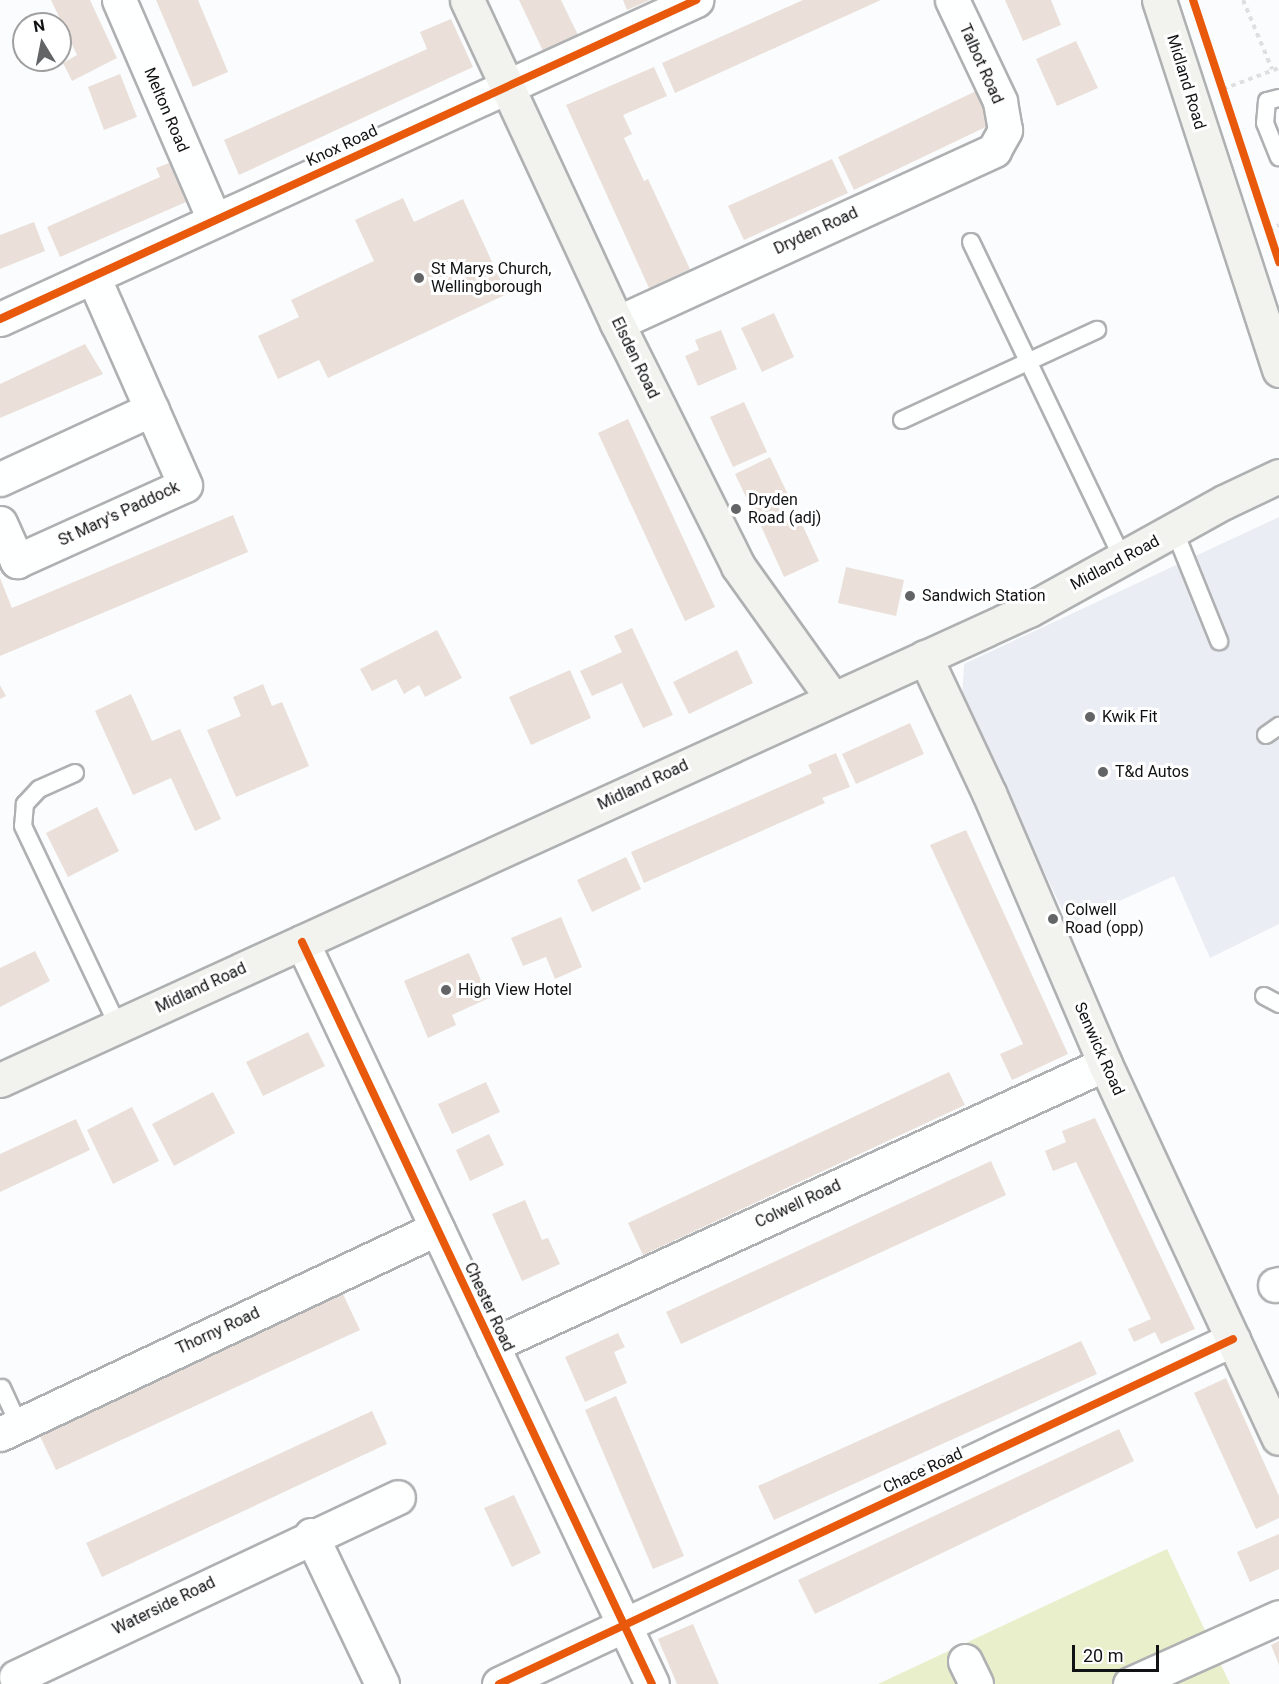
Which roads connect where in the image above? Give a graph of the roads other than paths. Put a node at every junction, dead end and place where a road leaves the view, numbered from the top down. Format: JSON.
{"nodes":[{"id":1,"x":119,"y":0,"type":"edge"},
{"id":2,"x":466,"y":0,"type":"edge"},
{"id":3,"x":696,"y":0,"type":"edge"},
{"id":4,"x":952,"y":0,"type":"edge"},
{"id":5,"x":1159,"y":0,"type":"edge"},
{"id":6,"x":507,"y":86,"type":"junction"},
{"id":7,"x":1279,"y":98,"type":"edge"},
{"id":8,"x":1005,"y":130,"type":"joint"},
{"id":9,"x":1279,"y":157,"type":"edge"},
{"id":10,"x":214,"y":220,"type":"junction"},
{"id":11,"x":971,"y":242,"type":"dead end"},
{"id":12,"x":93,"y":276,"type":"junction"},
{"id":13,"x":0,"y":319,"type":"edge"},
{"id":14,"x":617,"y":323,"type":"junction"},
{"id":15,"x":1097,"y":330,"type":"dead end"},
{"id":16,"x":1029,"y":362,"type":"junction"},
{"id":17,"x":1279,"y":370,"type":"edge"},
{"id":18,"x":152,"y":409,"type":"junction"},
{"id":19,"x":902,"y":420,"type":"dead end"},
{"id":20,"x":1279,"y":476,"type":"edge"},
{"id":21,"x":0,"y":479,"type":"edge"},
{"id":22,"x":0,"y":523,"type":"edge"},
{"id":23,"x":1175,"y":532,"type":"junction"},
{"id":24,"x":1123,"y":559,"type":"junction"},
{"id":25,"x":1219,"y":641,"type":"dead end"},
{"id":26,"x":925,"y":657,"type":"junction"},
{"id":27,"x":833,"y":699,"type":"junction"},
{"id":28,"x":75,"y":773,"type":"dead end"},
{"id":29,"x":302,"y":942,"type":"junction"},
{"id":30,"x":1264,"y":996,"type":"dead end"},
{"id":31,"x":1279,"y":1004,"type":"edge"},
{"id":32,"x":118,"y":1026,"type":"junction"},
{"id":33,"x":1105,"y":1064,"type":"junction"},
{"id":34,"x":0,"y":1080,"type":"edge"},
{"id":35,"x":437,"y":1228,"type":"junction"},
{"id":36,"x":1233,"y":1339,"type":"junction"},
{"id":37,"x":492,"y":1345,"type":"junction"},
{"id":38,"x":2,"y":1388,"type":"dead end"},
{"id":39,"x":10,"y":1430,"type":"edge"},
{"id":40,"x":1279,"y":1438,"type":"edge"},
{"id":41,"x":398,"y":1497,"type":"dead end"},
{"id":42,"x":311,"y":1534,"type":"junction"},
{"id":43,"x":1279,"y":1617,"type":"edge"},
{"id":44,"x":625,"y":1628,"type":"junction"},
{"id":45,"x":12,"y":1673,"type":"edge"},
{"id":46,"x":382,"y":1684,"type":"edge"},
{"id":47,"x":499,"y":1684,"type":"edge"},
{"id":48,"x":652,"y":1684,"type":"edge"},
{"id":49,"x":1130,"y":1684,"type":"edge"}],
"edges":[{"from":1,"to":10,"type":"street","name":"Melton Road"},
{"from":2,"to":6,"type":"main road","name":"Elsden Road"},
{"from":3,"to":6,"type":"street","name":"Knox Road"},
{"from":4,"to":8,"type":"street","name":"Talbot Road"},
{"from":5,"to":17,"type":"main road","name":"Midland Road"},
{"from":6,"to":10,"type":"street","name":"Knox Road"},
{"from":6,"to":14,"type":"main road","name":"Elsden Road"},
{"from":7,"to":9,"type":"lane"},
{"from":8,"to":14,"type":"street","name":"Dryden Road"},
{"from":10,"to":12,"type":"street","name":"Knox Road"},
{"from":11,"to":16,"type":"lane"},
{"from":12,"to":13,"type":"street","name":"Knox Road"},
{"from":12,"to":18,"type":"street","name":"St Mary's Paddock"},
{"from":14,"to":27,"type":"main road","name":"Elsden Road"},
{"from":15,"to":16,"type":"lane"},
{"from":16,"to":19,"type":"lane"},
{"from":16,"to":24,"type":"lane"},
{"from":18,"to":21,"type":"street"},
{"from":18,"to":22,"type":"street","name":"St Mary's Paddock"},
{"from":20,"to":23,"type":"main road","name":"Midland Road"},
{"from":23,"to":24,"type":"main road","name":"Midland Road"},
{"from":23,"to":25,"type":"lane"},
{"from":24,"to":26,"type":"main road","name":"Midland Road"},
{"from":26,"to":27,"type":"main road","name":"Midland Road"},
{"from":26,"to":33,"type":"main road","name":"Senwick Road"},
{"from":27,"to":29,"type":"main road","name":"Midland Road"},
{"from":28,"to":32,"type":"lane"},
{"from":29,"to":32,"type":"main road","name":"Midland Road"},
{"from":29,"to":35,"type":"street","name":"Chester Road"},
{"from":30,"to":31,"type":"lane"},
{"from":32,"to":34,"type":"main road","name":"Midland Road"},
{"from":33,"to":36,"type":"main road","name":"Senwick Road"},
{"from":33,"to":37,"type":"street","name":"Colwell Road"},
{"from":35,"to":37,"type":"street","name":"Chester Road"},
{"from":35,"to":39,"type":"street","name":"Thorny Road"},
{"from":36,"to":40,"type":"main road","name":"Senwick Road"},
{"from":36,"to":44,"type":"street","name":"Chace Road"},
{"from":37,"to":44,"type":"street","name":"Chester Road"},
{"from":38,"to":39,"type":"lane"},
{"from":41,"to":42,"type":"street","name":"Waterside Road"},
{"from":42,"to":45,"type":"street","name":"Waterside Road"},
{"from":42,"to":46,"type":"street"},
{"from":43,"to":49,"type":"street"},
{"from":44,"to":47,"type":"street"},
{"from":44,"to":48,"type":"street","name":"Chester Road"}]}
